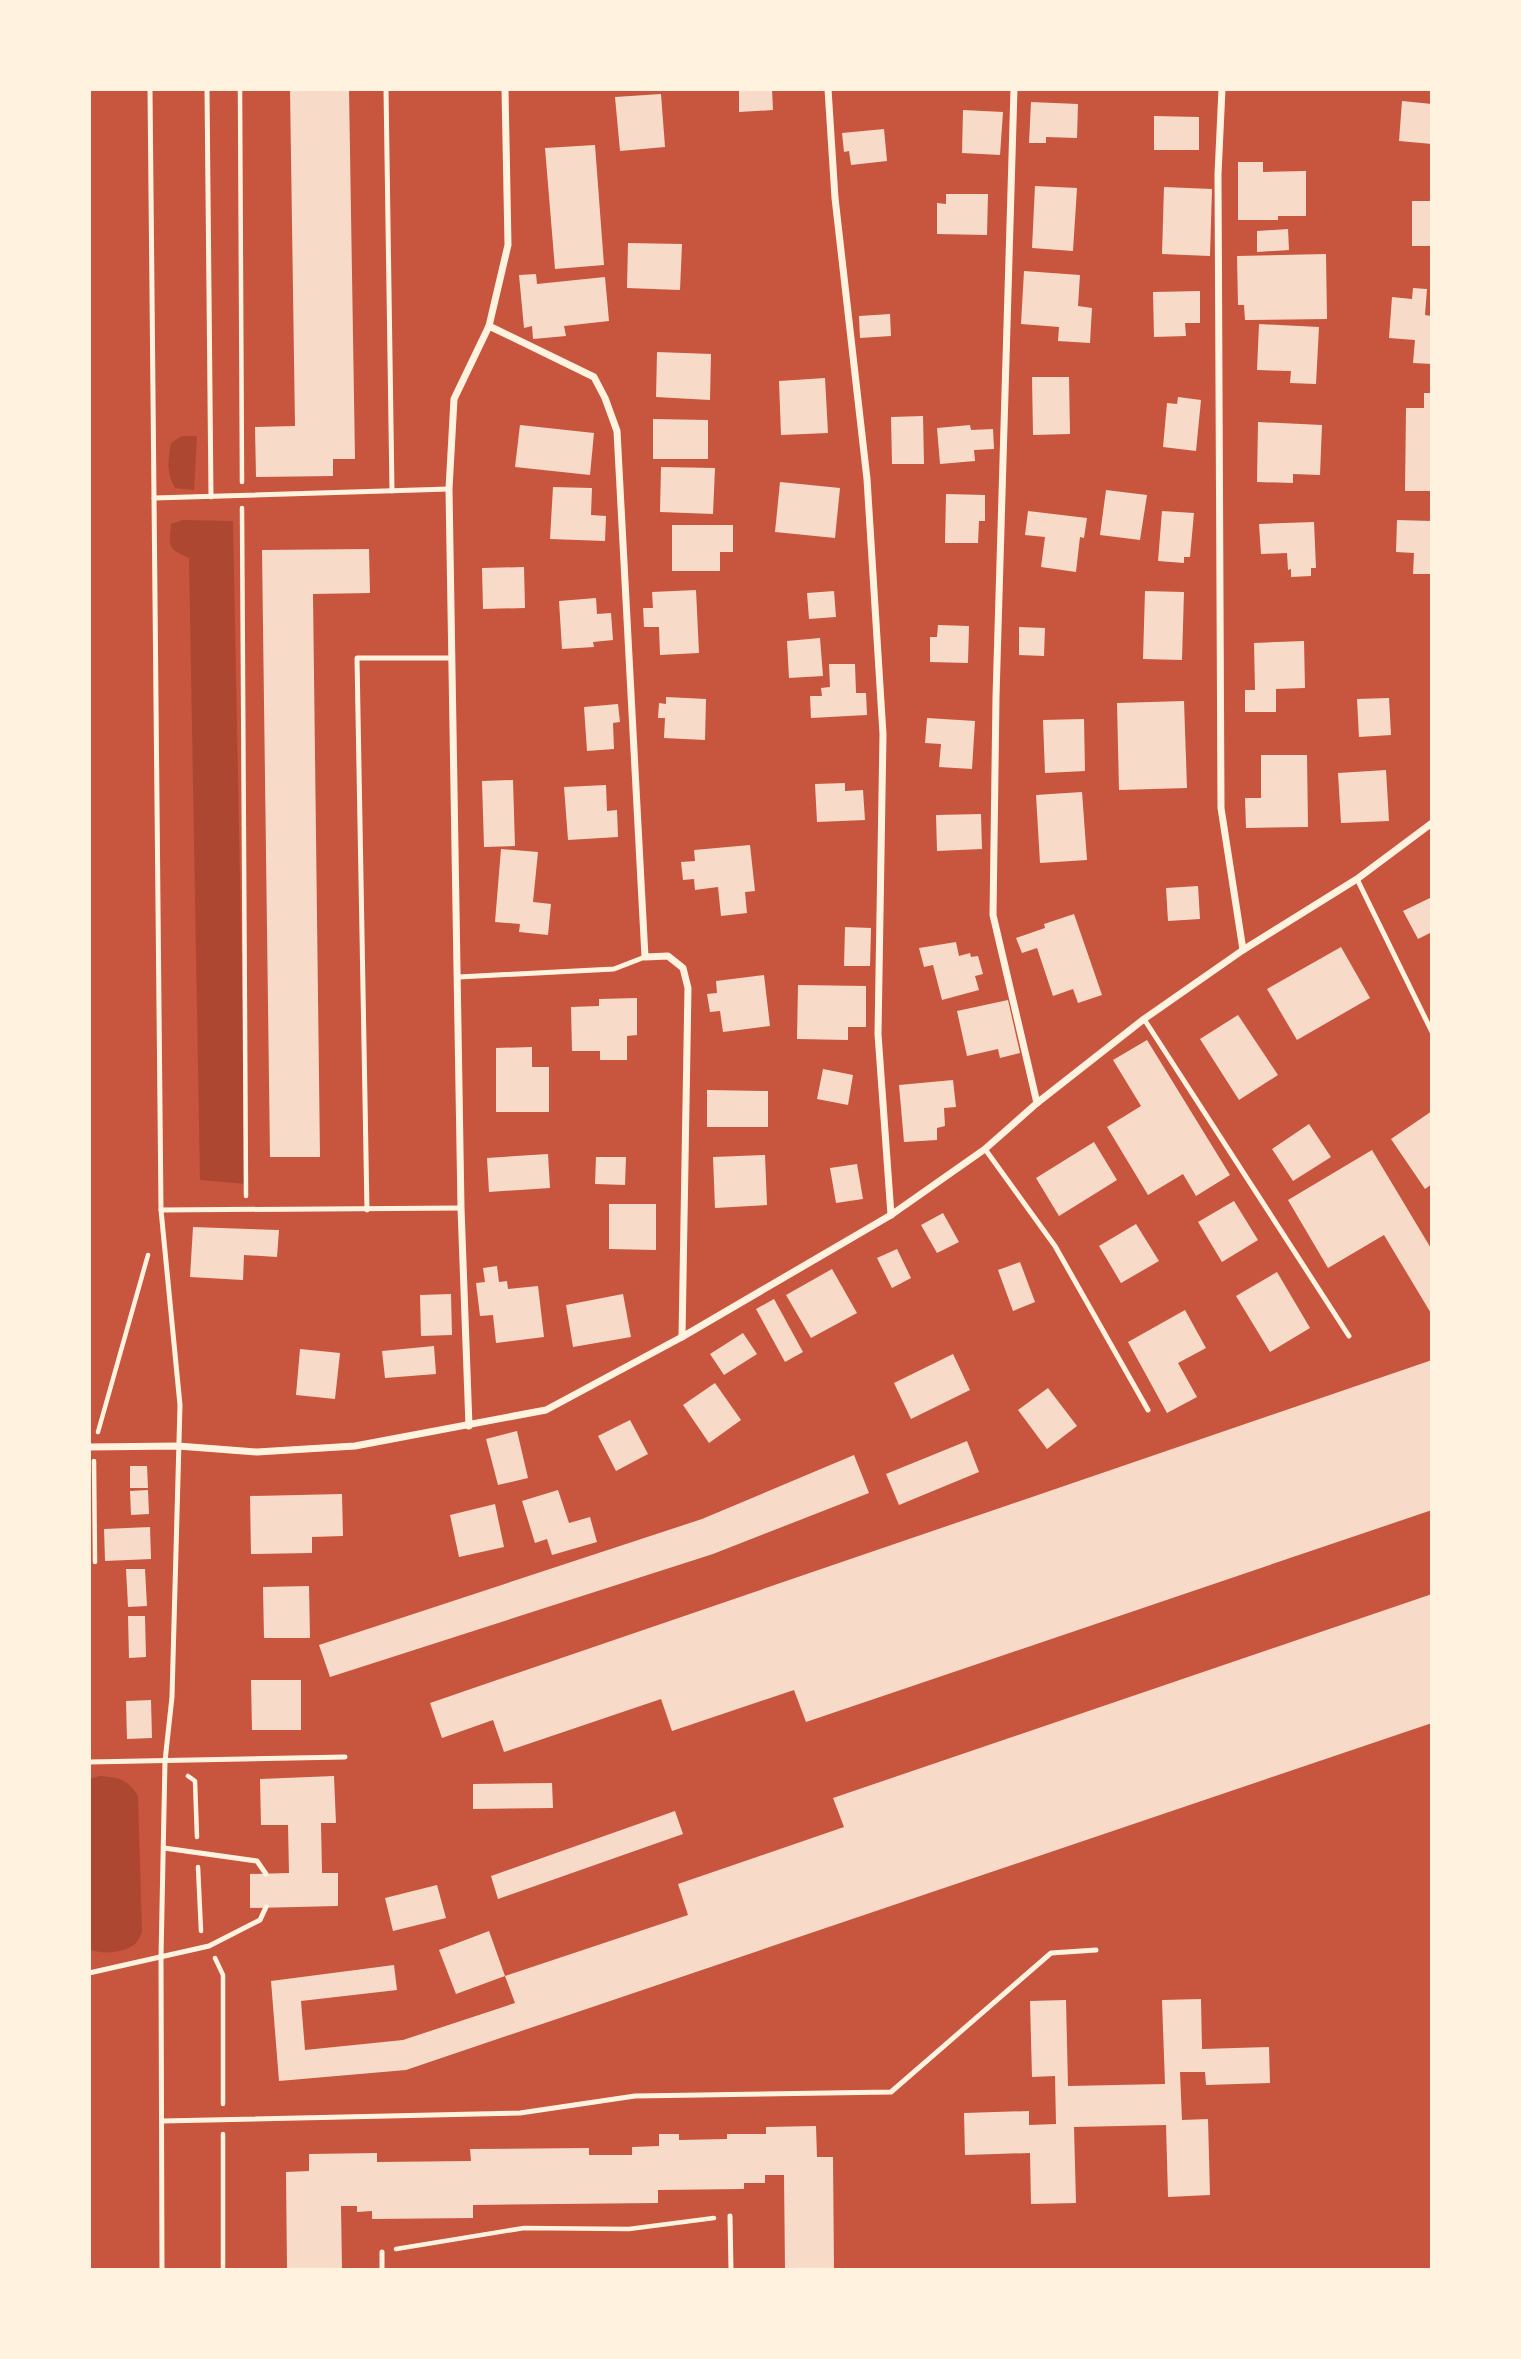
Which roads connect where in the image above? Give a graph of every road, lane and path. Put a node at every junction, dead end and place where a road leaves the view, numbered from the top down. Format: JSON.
{"nodes":[{"id":1,"x":150,"y":89,"type":"edge"},
{"id":2,"x":207,"y":89,"type":"edge"},
{"id":3,"x":240,"y":89,"type":"edge"},
{"id":4,"x":386,"y":89,"type":"edge"},
{"id":5,"x":505,"y":89,"type":"edge"},
{"id":6,"x":828,"y":89,"type":"edge"},
{"id":7,"x":1014,"y":89,"type":"edge"},
{"id":8,"x":1222,"y":89,"type":"edge"},
{"id":9,"x":489,"y":327,"type":"junction"},
{"id":10,"x":449,"y":489,"type":"junction"},
{"id":11,"x":391,"y":491,"type":"junction"},
{"id":12,"x":242,"y":496,"type":"junction"},
{"id":13,"x":211,"y":497,"type":"junction"},
{"id":14,"x":154,"y":498,"type":"junction"},
{"id":15,"x":452,"y":658,"type":"junction"},
{"id":16,"x":1432,"y":823,"type":"edge"},
{"id":17,"x":1357,"y":879,"type":"junction"},
{"id":18,"x":1243,"y":950,"type":"junction"},
{"id":19,"x":645,"y":957,"type":"junction"},
{"id":20,"x":458,"y":977,"type":"junction"},
{"id":21,"x":1144,"y":1019,"type":"junction"},
{"id":22,"x":1432,"y":1032,"type":"edge"},
{"id":23,"x":1037,"y":1103,"type":"junction"},
{"id":24,"x":985,"y":1149,"type":"junction"},
{"id":25,"x":461,"y":1208,"type":"junction"},
{"id":26,"x":161,"y":1210,"type":"junction"},
{"id":27,"x":366,"y":1210,"type":"junction"},
{"id":28,"x":246,"y":1211,"type":"junction"},
{"id":29,"x":891,"y":1215,"type":"junction"},
{"id":30,"x":150,"y":1250,"type":"dead end"},
{"id":31,"x":1349,"y":1336,"type":"dead end"},
{"id":32,"x":682,"y":1337,"type":"junction"},
{"id":33,"x":1148,"y":1410,"type":"dead end"},
{"id":34,"x":469,"y":1426,"type":"junction"},
{"id":35,"x":178,"y":1446,"type":"junction"},
{"id":36,"x":92,"y":1447,"type":"edge"},
{"id":37,"x":95,"y":1562,"type":"dead end"},
{"id":38,"x":345,"y":1757,"type":"dead end"},
{"id":39,"x":165,"y":1761,"type":"junction"},
{"id":40,"x":89,"y":1762,"type":"edge"},
{"id":41,"x":164,"y":1848,"type":"junction"},
{"id":42,"x":197,"y":1851,"type":"junction"},
{"id":43,"x":266,"y":1874,"type":"dead end"},
{"id":44,"x":266,"y":1907,"type":"dead end"},
{"id":45,"x":209,"y":1946,"type":"junction"},
{"id":46,"x":1096,"y":1950,"type":"dead end"},
{"id":47,"x":161,"y":1957,"type":"junction"},
{"id":48,"x":89,"y":1973,"type":"edge"},
{"id":49,"x":223,"y":2120,"type":"junction"},
{"id":50,"x":162,"y":2121,"type":"junction"},
{"id":51,"x":730,"y":2216,"type":"joint"},
{"id":52,"x":382,"y":2252,"type":"joint"},
{"id":53,"x":162,"y":2270,"type":"edge"},
{"id":54,"x":223,"y":2270,"type":"edge"},
{"id":55,"x":382,"y":2270,"type":"edge"},
{"id":56,"x":731,"y":2270,"type":"edge"}],
"edges":[{"from":1,"to":14,"type":"lane"},
{"from":2,"to":13,"type":"lane"},
{"from":3,"to":12,"type":"path"},
{"from":4,"to":11,"type":"lane"},
{"from":5,"to":9,"type":"street"},
{"from":6,"to":29,"type":"street"},
{"from":7,"to":23,"type":"street"},
{"from":8,"to":18,"type":"street"},
{"from":9,"to":10,"type":"street"},
{"from":9,"to":19,"type":"street"},
{"from":10,"to":11,"type":"lane"},
{"from":10,"to":15,"type":"street"},
{"from":11,"to":12,"type":"lane"},
{"from":12,"to":13,"type":"lane"},
{"from":12,"to":28,"type":"path"},
{"from":13,"to":14,"type":"lane"},
{"from":14,"to":26,"type":"lane"},
{"from":15,"to":20,"type":"street"},
{"from":15,"to":27,"type":"lane"},
{"from":16,"to":17,"type":"street"},
{"from":17,"to":18,"type":"street"},
{"from":17,"to":22,"type":"lane"},
{"from":18,"to":21,"type":"street"},
{"from":19,"to":20,"type":"lane"},
{"from":19,"to":32,"type":"street"},
{"from":20,"to":25,"type":"street"},
{"from":21,"to":23,"type":"street"},
{"from":21,"to":31,"type":"lane"},
{"from":23,"to":24,"type":"street"},
{"from":24,"to":29,"type":"street"},
{"from":24,"to":33,"type":"lane"},
{"from":25,"to":27,"type":"lane"},
{"from":25,"to":34,"type":"street"},
{"from":26,"to":28,"type":"lane"},
{"from":26,"to":35,"type":"lane"},
{"from":27,"to":28,"type":"lane"},
{"from":29,"to":32,"type":"street"},
{"from":30,"to":36,"type":"path"},
{"from":32,"to":34,"type":"street"},
{"from":34,"to":35,"type":"street"},
{"from":35,"to":36,"type":"street"},
{"from":35,"to":39,"type":"lane"},
{"from":36,"to":37,"type":"path"},
{"from":38,"to":39,"type":"lane"},
{"from":39,"to":40,"type":"lane"},
{"from":39,"to":41,"type":"lane"},
{"from":39,"to":42,"type":"path"},
{"from":41,"to":42,"type":"lane"},
{"from":41,"to":47,"type":"lane"},
{"from":42,"to":43,"type":"lane"},
{"from":42,"to":45,"type":"path"},
{"from":44,"to":45,"type":"lane"},
{"from":45,"to":47,"type":"lane"},
{"from":45,"to":49,"type":"path"},
{"from":46,"to":49,"type":"lane"},
{"from":47,"to":48,"type":"lane"},
{"from":47,"to":50,"type":"lane"},
{"from":49,"to":50,"type":"lane"},
{"from":49,"to":54,"type":"path"},
{"from":50,"to":53,"type":"lane"},
{"from":51,"to":52,"type":"path"},
{"from":51,"to":56,"type":"lane"},
{"from":52,"to":55,"type":"lane"}]}
